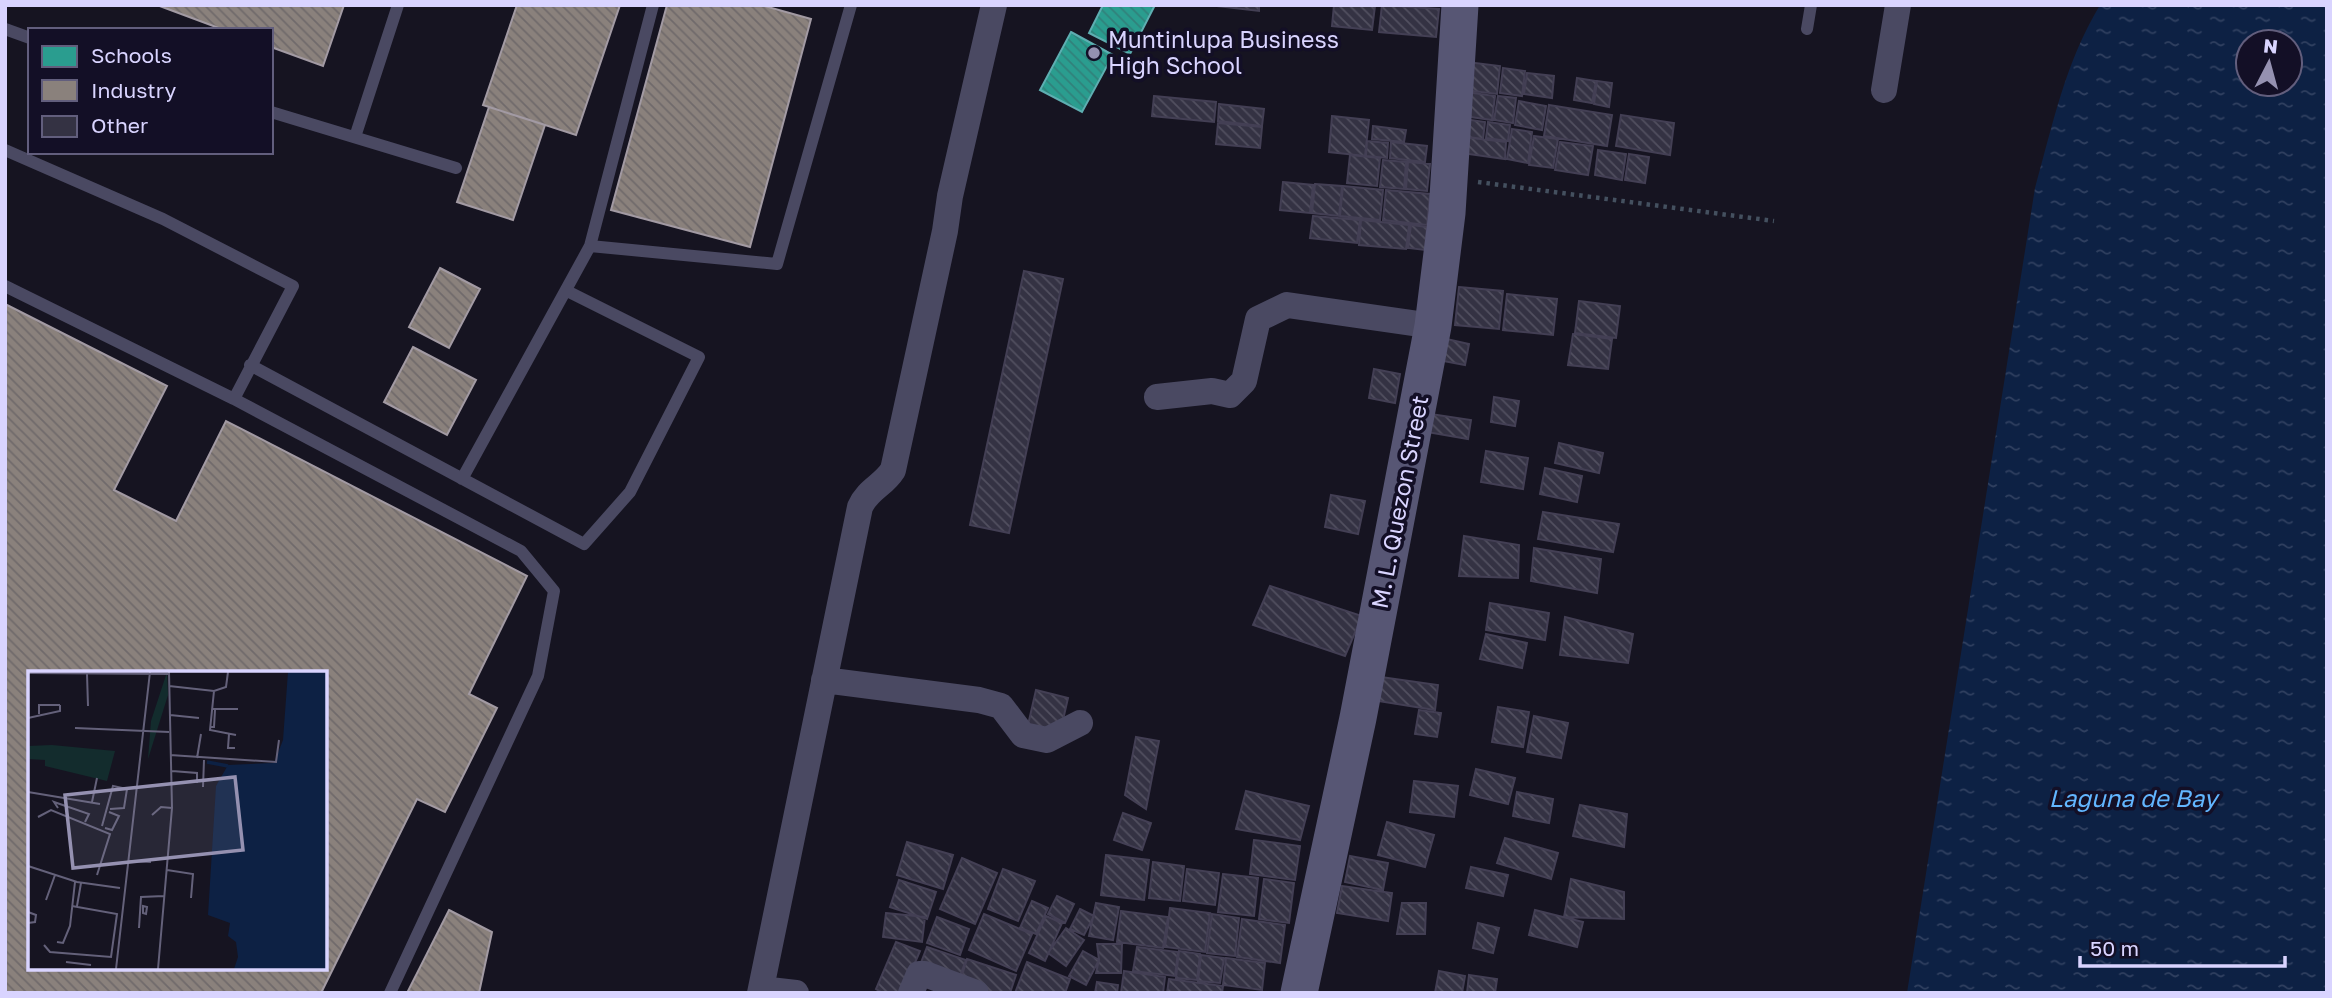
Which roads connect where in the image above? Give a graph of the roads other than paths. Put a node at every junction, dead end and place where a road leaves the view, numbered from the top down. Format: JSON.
{"nodes":[{"id":1,"x":398,"y":5,"type":"edge"},
{"id":2,"x":653,"y":5,"type":"edge"},
{"id":3,"x":851,"y":5,"type":"edge"},
{"id":4,"x":994,"y":5,"type":"edge"},
{"id":5,"x":1460,"y":5,"type":"edge"},
{"id":6,"x":1811,"y":5,"type":"edge"},
{"id":7,"x":1898,"y":5,"type":"edge"},
{"id":8,"x":5,"y":29,"type":"edge"},
{"id":9,"x":1807,"y":29,"type":"dead end"},
{"id":10,"x":28,"y":37,"type":"edge"},
{"id":11,"x":1884,"y":90,"type":"dead end"},
{"id":12,"x":273,"y":113,"type":"edge"},
{"id":13,"x":355,"y":137,"type":"junction"},
{"id":14,"x":5,"y":150,"type":"edge"},
{"id":15,"x":456,"y":168,"type":"dead end"},
{"id":16,"x":590,"y":246,"type":"junction"},
{"id":17,"x":5,"y":286,"type":"edge"},
{"id":18,"x":567,"y":291,"type":"junction"},
{"id":19,"x":1433,"y":326,"type":"junction"},
{"id":20,"x":250,"y":365,"type":"junction"},
{"id":21,"x":1157,"y":397,"type":"dead end"},
{"id":22,"x":234,"y":399,"type":"junction"},
{"id":23,"x":462,"y":479,"type":"junction"},
{"id":24,"x":824,"y":680,"type":"junction"},
{"id":25,"x":1080,"y":723,"type":"dead end"},
{"id":26,"x":761,"y":991,"type":"edge"},
{"id":27,"x":390,"y":993,"type":"edge"},
{"id":28,"x":796,"y":993,"type":"edge"},
{"id":29,"x":911,"y":993,"type":"edge"},
{"id":30,"x":976,"y":993,"type":"edge"},
{"id":31,"x":1299,"y":993,"type":"edge"}],
"edges":[{"from":1,"to":13,"type":"lane"},
{"from":2,"to":16,"type":"lane"},
{"from":3,"to":16,"type":"lane"},
{"from":4,"to":24,"type":"street"},
{"from":5,"to":19,"type":"main road","name":"M. L. Quezon Street"},
{"from":6,"to":9,"type":"lane"},
{"from":7,"to":11,"type":"street"},
{"from":8,"to":10,"type":"lane"},
{"from":12,"to":13,"type":"lane"},
{"from":13,"to":15,"type":"lane"},
{"from":14,"to":20,"type":"lane"},
{"from":16,"to":18,"type":"lane"},
{"from":17,"to":22,"type":"lane"},
{"from":18,"to":23,"type":"lane"},
{"from":18,"to":23,"type":"lane"},
{"from":19,"to":21,"type":"street"},
{"from":19,"to":31,"type":"main road","name":"M. L. Quezon Street"},
{"from":20,"to":22,"type":"lane"},
{"from":20,"to":23,"type":"lane"},
{"from":22,"to":27,"type":"lane"},
{"from":24,"to":25,"type":"street"},
{"from":24,"to":26,"type":"street"},
{"from":26,"to":28,"type":"street"},
{"from":29,"to":30,"type":"street"}]}
